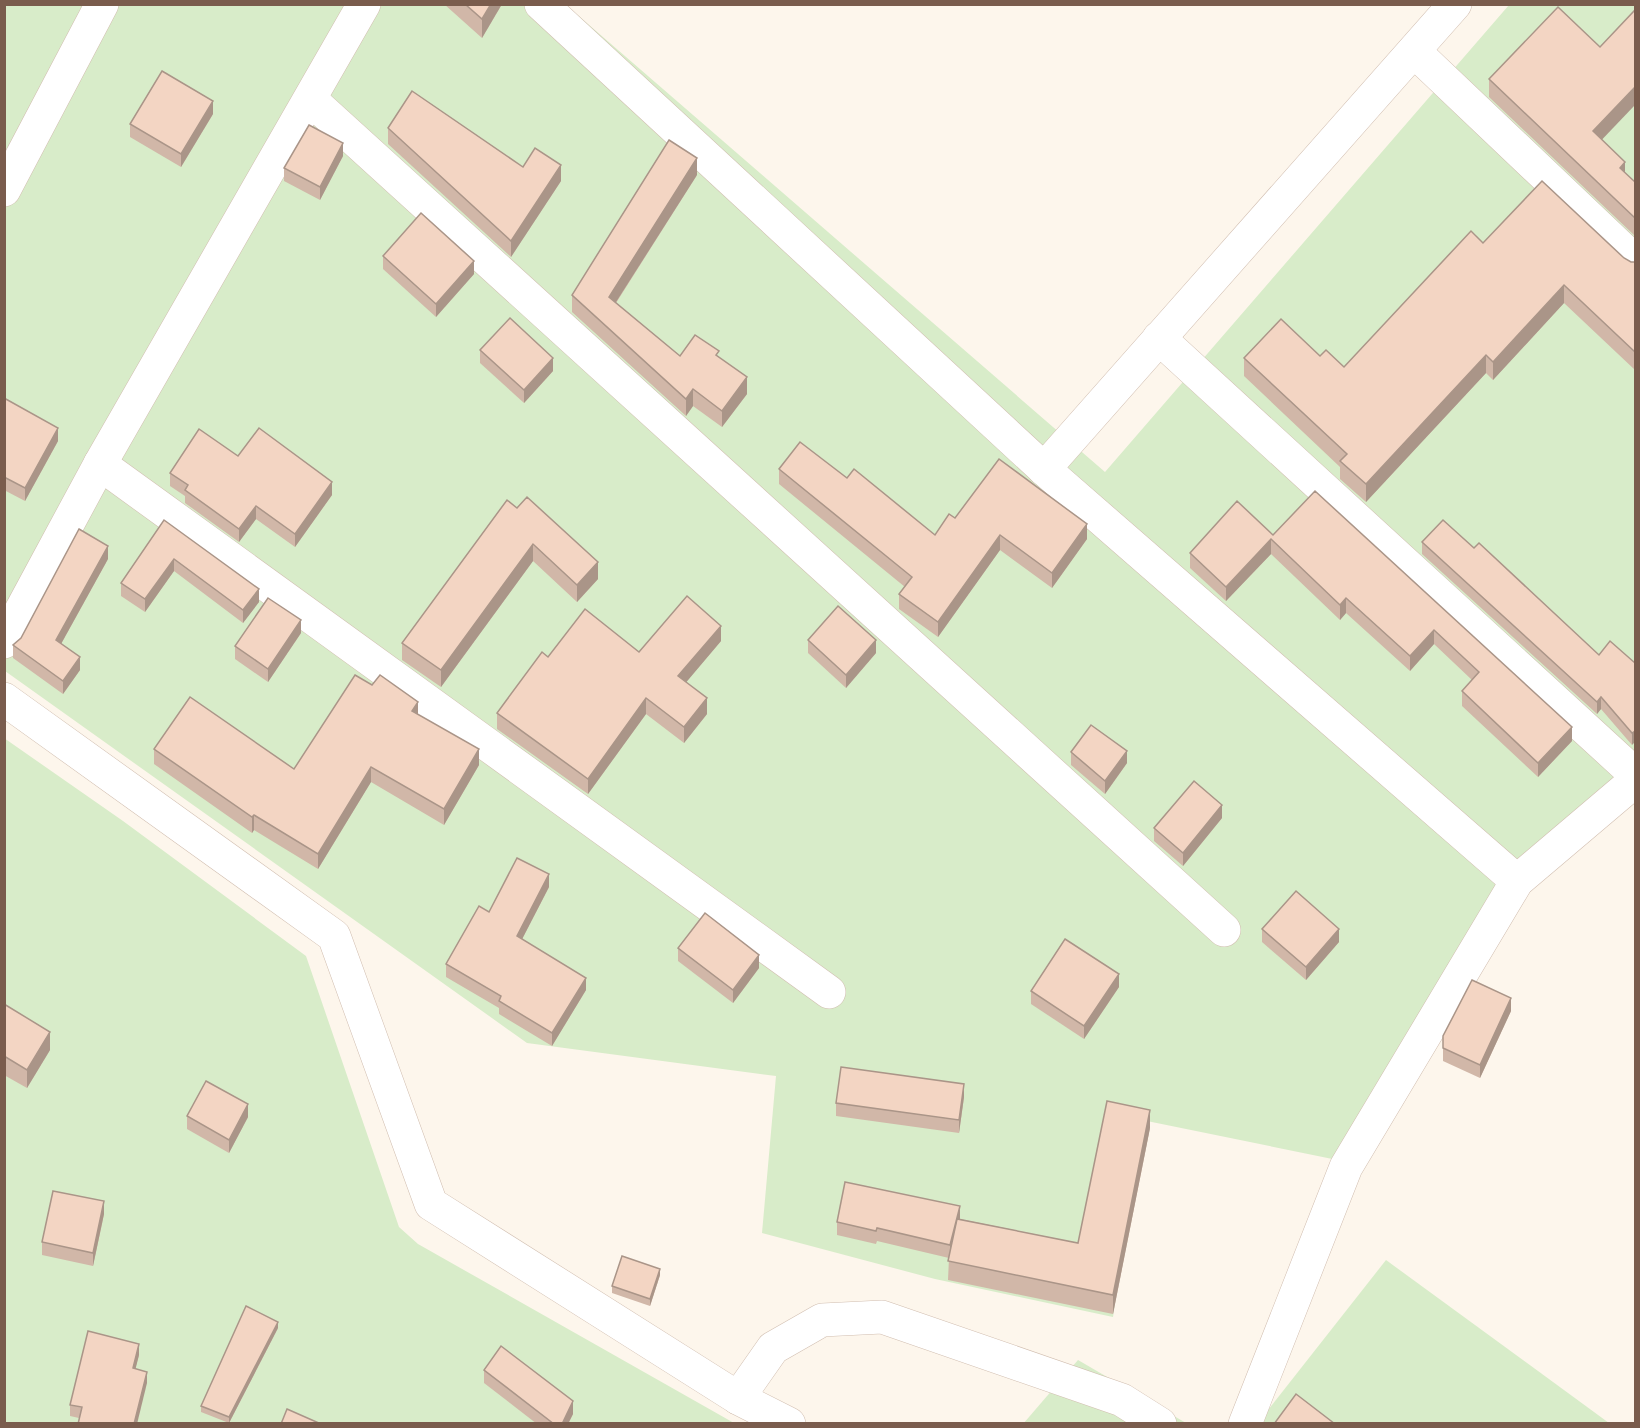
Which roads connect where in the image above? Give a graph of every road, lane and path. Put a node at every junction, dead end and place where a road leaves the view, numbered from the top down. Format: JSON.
{"nodes":[{"id":1,"x":102,"y":4,"type":"edge"},
{"id":2,"x":364,"y":4,"type":"edge"},
{"id":3,"x":541,"y":4,"type":"edge"},
{"id":4,"x":1455,"y":4,"type":"edge"},
{"id":5,"x":1414,"y":51,"type":"junction"},
{"id":6,"x":311,"y":100,"type":"junction"},
{"id":7,"x":4,"y":190,"type":"edge"},
{"id":8,"x":1635,"y":262,"type":"edge"},
{"id":9,"x":1159,"y":338,"type":"junction"},
{"id":10,"x":100,"y":464,"type":"junction"},
{"id":11,"x":1044,"y":469,"type":"junction"},
{"id":12,"x":4,"y":642,"type":"edge"},
{"id":13,"x":4,"y":699,"type":"edge"},
{"id":14,"x":1635,"y":775,"type":"edge"},
{"id":15,"x":1635,"y":780,"type":"edge"},
{"id":16,"x":1517,"y":881,"type":"junction"},
{"id":17,"x":1224,"y":930,"type":"dead end"},
{"id":18,"x":829,"y":992,"type":"dead end"},
{"id":19,"x":738,"y":1398,"type":"junction"},
{"id":20,"x":789,"y":1424,"type":"edge"},
{"id":21,"x":1160,"y":1424,"type":"edge"},
{"id":22,"x":1245,"y":1424,"type":"edge"}],
"edges":[{"from":1,"to":7,"type":"street"},
{"from":2,"to":6,"type":"street"},
{"from":3,"to":11,"type":"street"},
{"from":4,"to":5,"type":"street"},
{"from":5,"to":8,"type":"street"},
{"from":5,"to":9,"type":"street"},
{"from":6,"to":10,"type":"street"},
{"from":6,"to":17,"type":"street"},
{"from":9,"to":11,"type":"street"},
{"from":9,"to":14,"type":"street"},
{"from":10,"to":12,"type":"street"},
{"from":10,"to":18,"type":"street"},
{"from":11,"to":16,"type":"street"},
{"from":13,"to":19,"type":"street"},
{"from":15,"to":16,"type":"street"},
{"from":16,"to":22,"type":"street"},
{"from":19,"to":20,"type":"street"},
{"from":19,"to":21,"type":"street"}]}
